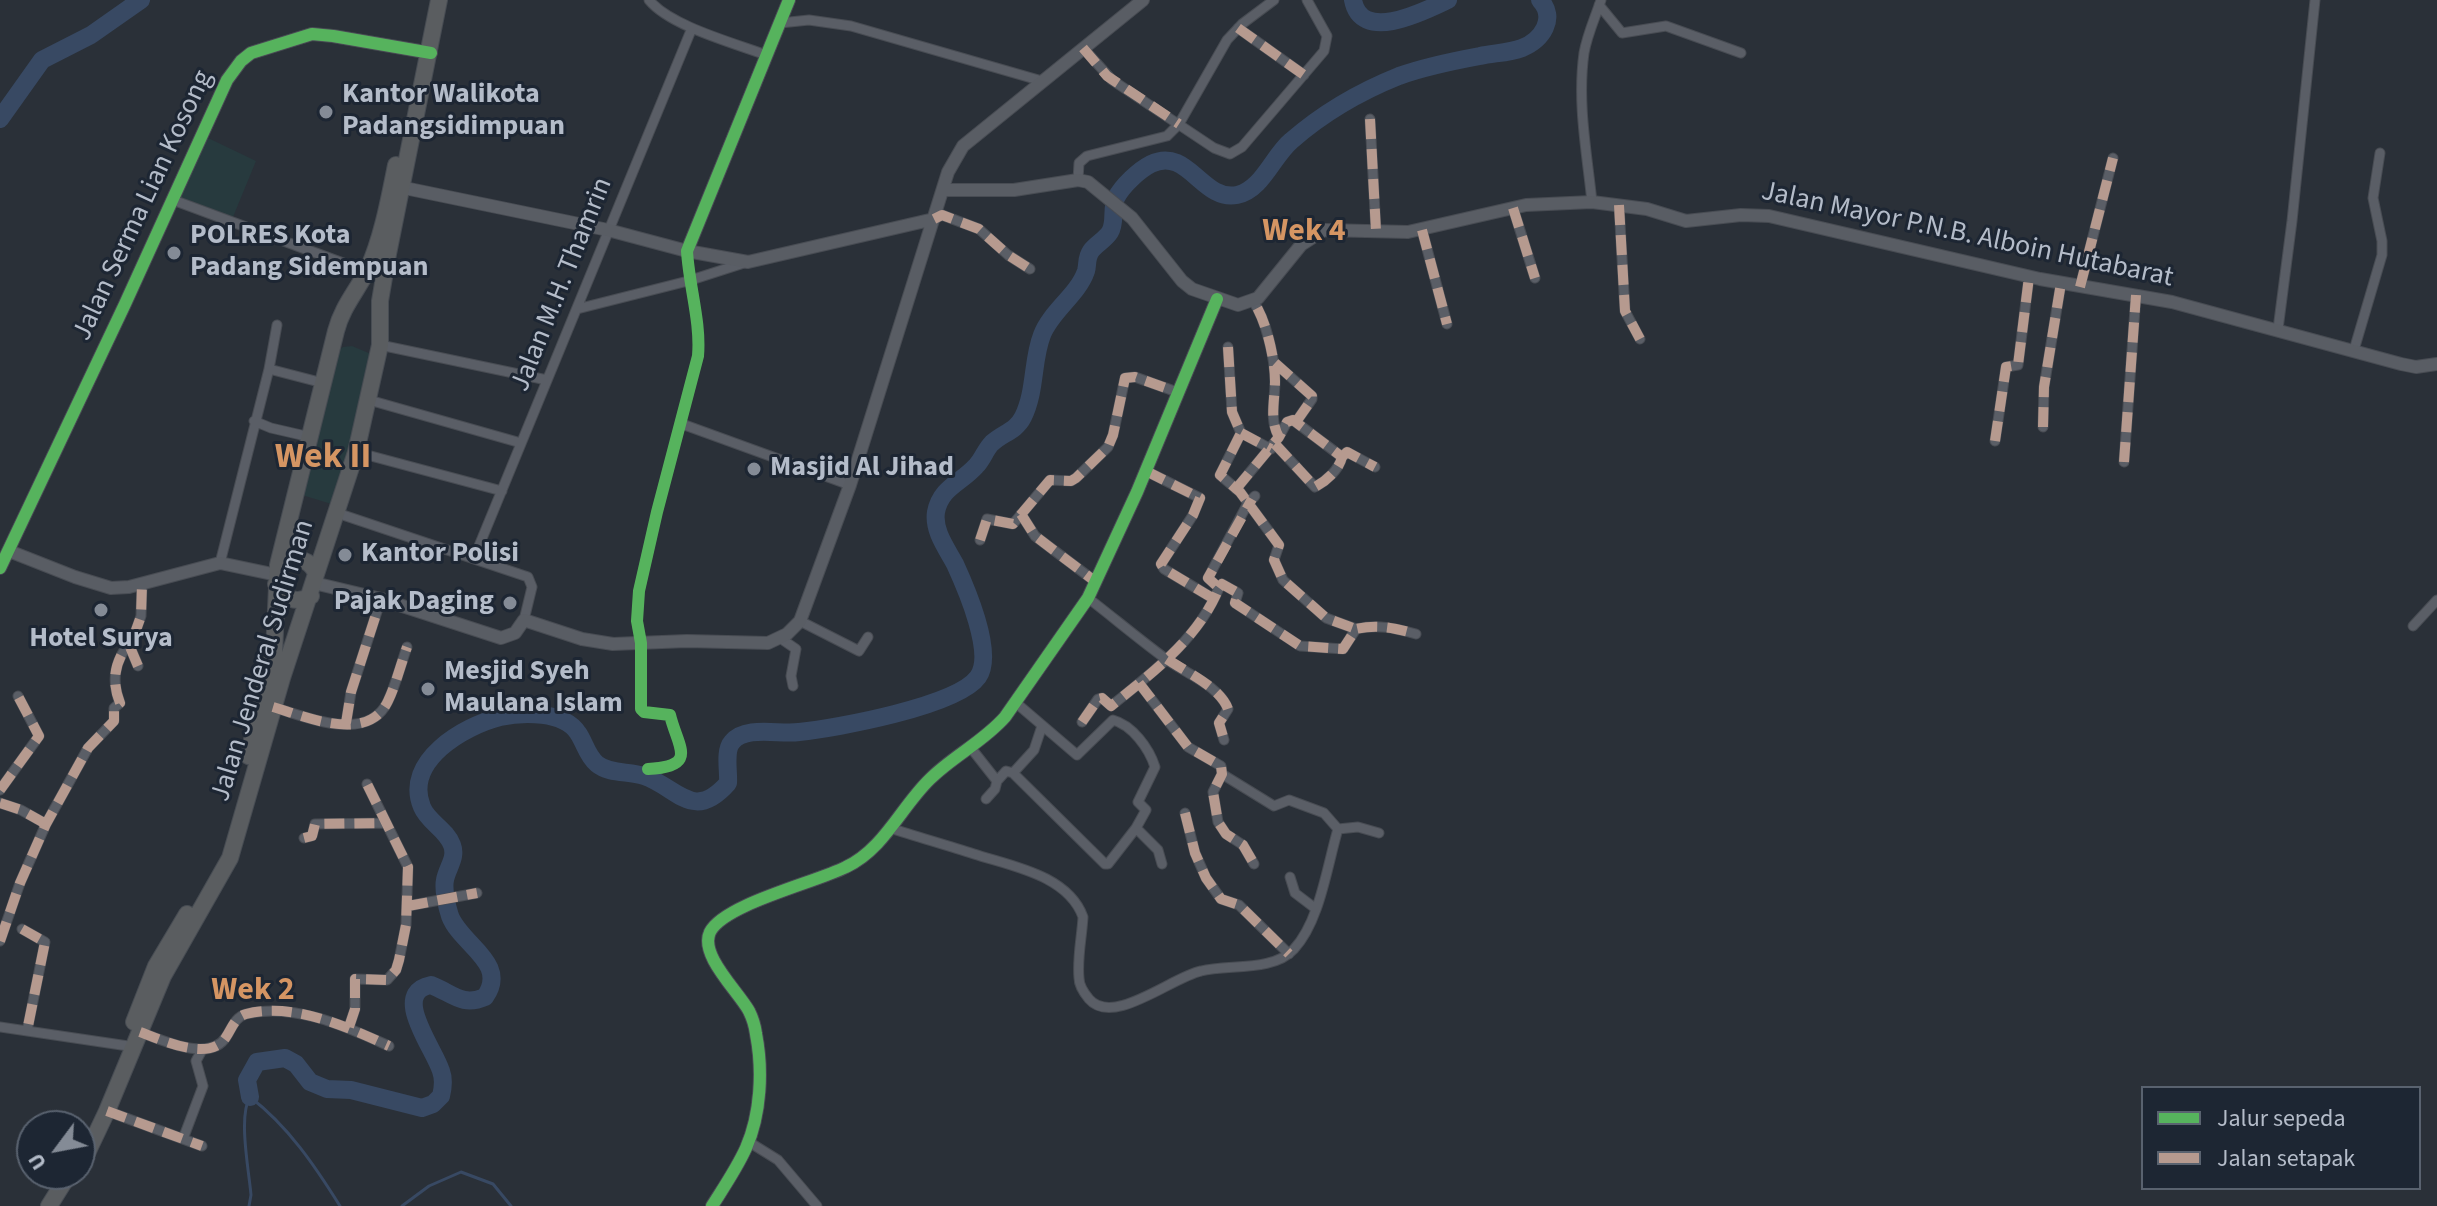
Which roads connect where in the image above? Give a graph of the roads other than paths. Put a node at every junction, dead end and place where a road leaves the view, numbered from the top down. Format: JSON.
{"nodes":[{"id":1,"x":428,"y":0,"type":"edge"},
{"id":2,"x":439,"y":0,"type":"edge"},
{"id":3,"x":649,"y":0,"type":"edge"},
{"id":4,"x":789,"y":0,"type":"edge"},
{"id":5,"x":1143,"y":0,"type":"edge"},
{"id":6,"x":1274,"y":0,"type":"edge"},
{"id":7,"x":1307,"y":0,"type":"edge"},
{"id":8,"x":2315,"y":0,"type":"edge"},
{"id":9,"x":1600,"y":2,"type":"edge"},
{"id":10,"x":780,"y":23,"type":"junction"},
{"id":11,"x":692,"y":28,"type":"junction"},
{"id":12,"x":1238,"y":28,"type":"junction"},
{"id":13,"x":1083,"y":48,"type":"junction"},
{"id":14,"x":425,"y":52,"type":"junction"},
{"id":15,"x":1741,"y":53,"type":"dead end"},
{"id":16,"x":766,"y":55,"type":"junction"},
{"id":17,"x":1304,"y":75,"type":"junction"},
{"id":18,"x":1042,"y":81,"type":"junction"},
{"id":19,"x":1370,"y":119,"type":"dead end"},
{"id":20,"x":1179,"y":124,"type":"junction"},
{"id":21,"x":2380,"y":153,"type":"dead end"},
{"id":22,"x":2113,"y":158,"type":"dead end"},
{"id":23,"x":1078,"y":180,"type":"junction"},
{"id":24,"x":398,"y":186,"type":"junction"},
{"id":25,"x":944,"y":190,"type":"junction"},
{"id":26,"x":173,"y":200,"type":"junction"},
{"id":27,"x":1592,"y":202,"type":"junction"},
{"id":28,"x":1619,"y":205,"type":"junction"},
{"id":29,"x":1513,"y":208,"type":"junction"},
{"id":30,"x":934,"y":219,"type":"junction"},
{"id":31,"x":608,"y":230,"type":"junction"},
{"id":32,"x":1422,"y":230,"type":"junction"},
{"id":33,"x":1376,"y":231,"type":"junction"},
{"id":34,"x":687,"y":251,"type":"junction"},
{"id":35,"x":748,"y":262,"type":"junction"},
{"id":36,"x":1030,"y":269,"type":"dead end"},
{"id":37,"x":366,"y":272,"type":"junction"},
{"id":38,"x":385,"y":276,"type":"junction"},
{"id":39,"x":2029,"y":277,"type":"junction"},
{"id":40,"x":1535,"y":278,"type":"dead end"},
{"id":41,"x":688,"y":281,"type":"junction"},
{"id":42,"x":2061,"y":283,"type":"junction"},
{"id":43,"x":2080,"y":287,"type":"junction"},
{"id":44,"x":353,"y":292,"type":"junction"},
{"id":45,"x":2136,"y":295,"type":"junction"},
{"id":46,"x":1217,"y":299,"type":"junction"},
{"id":47,"x":380,"y":301,"type":"junction"},
{"id":48,"x":1253,"y":301,"type":"junction"},
{"id":49,"x":577,"y":309,"type":"junction"},
{"id":50,"x":1447,"y":324,"type":"dead end"},
{"id":51,"x":277,"y":325,"type":"dead end"},
{"id":52,"x":2278,"y":329,"type":"junction"},
{"id":53,"x":1640,"y":339,"type":"dead end"},
{"id":54,"x":380,"y":345,"type":"junction"},
{"id":55,"x":1228,"y":347,"type":"dead end"},
{"id":56,"x":2354,"y":350,"type":"junction"},
{"id":57,"x":1275,"y":363,"type":"junction"},
{"id":58,"x":2437,"y":364,"type":"edge"},
{"id":59,"x":269,"y":369,"type":"junction"},
{"id":60,"x":547,"y":380,"type":"junction"},
{"id":61,"x":323,"y":383,"type":"junction"},
{"id":62,"x":1177,"y":392,"type":"junction"},
{"id":63,"x":369,"y":400,"type":"junction"},
{"id":64,"x":254,"y":421,"type":"junction"},
{"id":65,"x":1296,"y":422,"type":"junction"},
{"id":66,"x":682,"y":424,"type":"junction"},
{"id":67,"x":2043,"y":427,"type":"dead end"},
{"id":68,"x":1241,"y":433,"type":"junction"},
{"id":69,"x":310,"y":437,"type":"junction"},
{"id":70,"x":1995,"y":441,"type":"dead end"},
{"id":71,"x":521,"y":443,"type":"junction"},
{"id":72,"x":1275,"y":443,"type":"junction"},
{"id":73,"x":356,"y":452,"type":"junction"},
{"id":74,"x":1342,"y":457,"type":"junction"},
{"id":75,"x":2124,"y":462,"type":"dead end"},
{"id":76,"x":1375,"y":467,"type":"dead end"},
{"id":77,"x":1146,"y":471,"type":"junction"},
{"id":78,"x":850,"y":485,"type":"junction"},
{"id":79,"x":1236,"y":489,"type":"junction"},
{"id":80,"x":502,"y":491,"type":"junction"},
{"id":81,"x":1251,"y":499,"type":"junction"},
{"id":82,"x":337,"y":513,"type":"junction"},
{"id":83,"x":1021,"y":514,"type":"junction"},
{"id":84,"x":980,"y":540,"type":"dead end"},
{"id":85,"x":9,"y":551,"type":"junction"},
{"id":86,"x":474,"y":558,"type":"junction"},
{"id":87,"x":220,"y":563,"type":"junction"},
{"id":88,"x":0,"y":568,"type":"edge"},
{"id":89,"x":277,"y":575,"type":"junction"},
{"id":90,"x":1096,"y":582,"type":"junction"},
{"id":91,"x":142,"y":584,"type":"junction"},
{"id":92,"x":313,"y":584,"type":"junction"},
{"id":93,"x":1219,"y":588,"type":"junction"},
{"id":94,"x":1088,"y":598,"type":"junction"},
{"id":95,"x":381,"y":599,"type":"junction"},
{"id":96,"x":1214,"y":599,"type":"junction"},
{"id":97,"x":2437,"y":600,"type":"edge"},
{"id":98,"x":524,"y":620,"type":"junction"},
{"id":99,"x":800,"y":621,"type":"junction"},
{"id":100,"x":2413,"y":626,"type":"dead end"},
{"id":101,"x":1356,"y":629,"type":"junction"},
{"id":102,"x":1416,"y":634,"type":"dead end"},
{"id":103,"x":868,"y":637,"type":"dead end"},
{"id":104,"x":780,"y":638,"type":"junction"},
{"id":105,"x":132,"y":639,"type":"junction"},
{"id":106,"x":641,"y":643,"type":"junction"},
{"id":107,"x":407,"y":647,"type":"dead end"},
{"id":108,"x":1167,"y":659,"type":"junction"},
{"id":109,"x":138,"y":666,"type":"dead end"},
{"id":110,"x":1139,"y":683,"type":"junction"},
{"id":111,"x":793,"y":686,"type":"dead end"},
{"id":112,"x":18,"y":696,"type":"dead end"},
{"id":113,"x":1015,"y":702,"type":"junction"},
{"id":114,"x":273,"y":707,"type":"junction"},
{"id":115,"x":1082,"y":722,"type":"dead end"},
{"id":116,"x":346,"y":723,"type":"junction"},
{"id":117,"x":1042,"y":726,"type":"junction"},
{"id":118,"x":1224,"y":740,"type":"dead end"},
{"id":119,"x":971,"y":748,"type":"junction"},
{"id":120,"x":648,"y":769,"type":"dead end"},
{"id":121,"x":1013,"y":773,"type":"junction"},
{"id":122,"x":1222,"y":774,"type":"junction"},
{"id":123,"x":997,"y":781,"type":"junction"},
{"id":124,"x":367,"y":784,"type":"dead end"},
{"id":125,"x":0,"y":790,"type":"edge"},
{"id":126,"x":986,"y":799,"type":"dead end"},
{"id":127,"x":0,"y":803,"type":"edge"},
{"id":128,"x":1185,"y":813,"type":"dead end"},
{"id":129,"x":385,"y":823,"type":"junction"},
{"id":130,"x":46,"y":824,"type":"junction"},
{"id":131,"x":890,"y":828,"type":"junction"},
{"id":132,"x":1136,"y":828,"type":"junction"},
{"id":133,"x":1338,"y":829,"type":"junction"},
{"id":134,"x":1379,"y":833,"type":"dead end"},
{"id":135,"x":304,"y":838,"type":"dead end"},
{"id":136,"x":1162,"y":864,"type":"dead end"},
{"id":137,"x":1254,"y":864,"type":"dead end"},
{"id":138,"x":1290,"y":877,"type":"dead end"},
{"id":139,"x":477,"y":893,"type":"dead end"},
{"id":140,"x":408,"y":906,"type":"junction"},
{"id":141,"x":1316,"y":909,"type":"junction"},
{"id":142,"x":22,"y":929,"type":"dead end"},
{"id":143,"x":0,"y":941,"type":"edge"},
{"id":144,"x":1289,"y":954,"type":"junction"},
{"id":145,"x":0,"y":1027,"type":"edge"},
{"id":146,"x":349,"y":1027,"type":"junction"},
{"id":147,"x":27,"y":1031,"type":"junction"},
{"id":148,"x":133,"y":1041,"type":"junction"},
{"id":149,"x":389,"y":1046,"type":"dead end"},
{"id":150,"x":202,"y":1050,"type":"junction"},
{"id":151,"x":117,"y":1078,"type":"junction"},
{"id":152,"x":107,"y":1111,"type":"junction"},
{"id":153,"x":96,"y":1121,"type":"edge"},
{"id":154,"x":96,"y":1134,"type":"edge"},
{"id":155,"x":183,"y":1139,"type":"junction"},
{"id":156,"x":749,"y":1142,"type":"junction"},
{"id":157,"x":202,"y":1146,"type":"dead end"},
{"id":158,"x":717,"y":1204,"type":"edge"},
{"id":159,"x":817,"y":1206,"type":"edge"}],
"edges":[{"from":1,"to":14,"type":"highway","name":"Jalan Jenderal Sudirman"},
{"from":2,"to":14,"type":"highway","name":"Jalan Jenderal Sudirman"},
{"from":3,"to":11,"type":"street"},
{"from":4,"to":10,"type":"street"},
{"from":5,"to":13,"type":"street"},
{"from":6,"to":12,"type":"street"},
{"from":7,"to":17,"type":"street"},
{"from":8,"to":52,"type":"street"},
{"from":9,"to":15,"type":"street"},
{"from":9,"to":27,"type":"street"},
{"from":10,"to":16,"type":"street"},
{"from":10,"to":18,"type":"street"},
{"from":11,"to":16,"type":"street"},
{"from":11,"to":31,"type":"street","name":"Jalan M.H. Thamrin"},
{"from":12,"to":17,"type":"street"},
{"from":12,"to":20,"type":"street"},
{"from":13,"to":18,"type":"street"},
{"from":13,"to":20,"type":"street"},
{"from":14,"to":24,"type":"highway","name":"Jalan Jenderal Sudirman"},
{"from":14,"to":26,"type":"street","name":"Jalan Serma Lian Kosong"},
{"from":16,"to":34,"type":"street"},
{"from":17,"to":20,"type":"street"},
{"from":18,"to":25,"type":"street"},
{"from":19,"to":33,"type":"street"},
{"from":20,"to":23,"type":"street"},
{"from":21,"to":56,"type":"street"},
{"from":22,"to":43,"type":"street"},
{"from":23,"to":25,"type":"street"},
{"from":23,"to":46,"type":"street"},
{"from":24,"to":31,"type":"street"},
{"from":24,"to":37,"type":"highway","name":"Jalan Jenderal Sudirman"},
{"from":24,"to":38,"type":"highway","name":"Jalan Jenderal Sudirman"},
{"from":25,"to":30,"type":"street"},
{"from":26,"to":37,"type":"street"},
{"from":26,"to":85,"type":"street","name":"Jalan Serma Lian Kosong"},
{"from":27,"to":28,"type":"street","name":"Jalan Mayor P.N.B. Alboin Hutabarat"},
{"from":27,"to":29,"type":"street","name":"Jalan Mayor P.N.B. Alboin Hutabarat"},
{"from":28,"to":39,"type":"street","name":"Jalan Mayor P.N.B. Alboin Hutabarat"},
{"from":28,"to":53,"type":"street"},
{"from":29,"to":32,"type":"street","name":"Jalan Mayor P.N.B. Alboin Hutabarat"},
{"from":29,"to":40,"type":"street"},
{"from":30,"to":35,"type":"street"},
{"from":30,"to":36,"type":"street"},
{"from":30,"to":78,"type":"street"},
{"from":31,"to":34,"type":"street"},
{"from":31,"to":49,"type":"street","name":"Jalan M.H. Thamrin"},
{"from":32,"to":33,"type":"street","name":"Jalan Mayor P.N.B. Alboin Hutabarat"},
{"from":32,"to":50,"type":"street"},
{"from":33,"to":48,"type":"street","name":"Jalan Mayor P.N.B. Alboin Hutabarat"},
{"from":34,"to":35,"type":"street"},
{"from":34,"to":41,"type":"street"},
{"from":35,"to":41,"type":"street"},
{"from":37,"to":38,"type":"street"},
{"from":37,"to":44,"type":"highway","name":"Jalan Jenderal Sudirman"},
{"from":38,"to":47,"type":"highway","name":"Jalan Jenderal Sudirman"},
{"from":39,"to":42,"type":"street","name":"Jalan Mayor P.N.B. Alboin Hutabarat"},
{"from":39,"to":70,"type":"street"},
{"from":41,"to":49,"type":"street"},
{"from":41,"to":66,"type":"street"},
{"from":42,"to":43,"type":"street","name":"Jalan Mayor P.N.B. Alboin Hutabarat"},
{"from":42,"to":67,"type":"street"},
{"from":43,"to":45,"type":"street","name":"Jalan Mayor P.N.B. Alboin Hutabarat"},
{"from":44,"to":47,"type":"highway"},
{"from":44,"to":61,"type":"highway","name":"Jalan Jenderal Sudirman"},
{"from":45,"to":52,"type":"street","name":"Jalan Mayor P.N.B. Alboin Hutabarat"},
{"from":45,"to":75,"type":"street"},
{"from":46,"to":48,"type":"street"},
{"from":46,"to":62,"type":"street"},
{"from":47,"to":54,"type":"highway","name":"Jalan Jenderal Sudirman"},
{"from":48,"to":57,"type":"street"},
{"from":49,"to":60,"type":"street","name":"Jalan M.H. Thamrin"},
{"from":51,"to":59,"type":"street"},
{"from":52,"to":56,"type":"street","name":"Jalan Mayor P.N.B. Alboin Hutabarat"},
{"from":54,"to":60,"type":"street"},
{"from":54,"to":63,"type":"highway","name":"Jalan Jenderal Sudirman"},
{"from":55,"to":68,"type":"street"},
{"from":56,"to":58,"type":"street","name":"Jalan Mayor P.N.B. Alboin Hutabarat"},
{"from":57,"to":65,"type":"street"},
{"from":57,"to":72,"type":"street"},
{"from":59,"to":61,"type":"street"},
{"from":59,"to":64,"type":"street"},
{"from":60,"to":71,"type":"street","name":"Jalan M.H. Thamrin"},
{"from":61,"to":69,"type":"highway","name":"Jalan Jenderal Sudirman"},
{"from":62,"to":77,"type":"street"},
{"from":62,"to":83,"type":"street"},
{"from":63,"to":71,"type":"street"},
{"from":63,"to":73,"type":"highway","name":"Jalan Jenderal Sudirman"},
{"from":64,"to":69,"type":"street"},
{"from":64,"to":87,"type":"street"},
{"from":65,"to":72,"type":"street"},
{"from":65,"to":74,"type":"street"},
{"from":66,"to":78,"type":"street"},
{"from":66,"to":106,"type":"street"},
{"from":68,"to":72,"type":"street"},
{"from":68,"to":79,"type":"street"},
{"from":69,"to":89,"type":"highway","name":"Jalan Jenderal Sudirman"},
{"from":71,"to":80,"type":"street","name":"Jalan M.H. Thamrin"},
{"from":72,"to":74,"type":"street"},
{"from":72,"to":79,"type":"street"},
{"from":73,"to":80,"type":"street"},
{"from":73,"to":82,"type":"highway","name":"Jalan Jenderal Sudirman"},
{"from":74,"to":76,"type":"street"},
{"from":77,"to":90,"type":"street"},
{"from":77,"to":96,"type":"street"},
{"from":78,"to":99,"type":"street"},
{"from":79,"to":81,"type":"street"},
{"from":80,"to":86,"type":"street","name":"Jalan M.H. Thamrin"},
{"from":81,"to":93,"type":"street"},
{"from":81,"to":101,"type":"street"},
{"from":82,"to":86,"type":"street"},
{"from":82,"to":92,"type":"highway","name":"Jalan Jenderal Sudirman"},
{"from":83,"to":84,"type":"street"},
{"from":83,"to":90,"type":"street"},
{"from":85,"to":88,"type":"street","name":"Jalan Serma Lian Kosong"},
{"from":85,"to":91,"type":"street"},
{"from":86,"to":98,"type":"street"},
{"from":87,"to":89,"type":"street"},
{"from":87,"to":91,"type":"street"},
{"from":89,"to":92,"type":"highway"},
{"from":89,"to":92,"type":"highway"},
{"from":89,"to":148,"type":"highway","name":"Jalan Jenderal Sudirman"},
{"from":90,"to":94,"type":"street"},
{"from":91,"to":105,"type":"street"},
{"from":92,"to":95,"type":"street"},
{"from":92,"to":114,"type":"highway","name":"Jalan Jenderal Sudirman"},
{"from":93,"to":96,"type":"street"},
{"from":93,"to":101,"type":"street"},
{"from":94,"to":108,"type":"street"},
{"from":94,"to":113,"type":"street"},
{"from":95,"to":98,"type":"street"},
{"from":95,"to":116,"type":"street"},
{"from":96,"to":108,"type":"street"},
{"from":97,"to":100,"type":"street"},
{"from":98,"to":106,"type":"street"},
{"from":99,"to":103,"type":"street"},
{"from":99,"to":104,"type":"street"},
{"from":101,"to":102,"type":"street"},
{"from":104,"to":106,"type":"street"},
{"from":104,"to":111,"type":"street"},
{"from":105,"to":109,"type":"street"},
{"from":105,"to":130,"type":"street"},
{"from":106,"to":120,"type":"street"},
{"from":107,"to":116,"type":"street"},
{"from":108,"to":110,"type":"street"},
{"from":108,"to":118,"type":"street"},
{"from":110,"to":115,"type":"street"},
{"from":110,"to":122,"type":"street"},
{"from":112,"to":125,"type":"street"},
{"from":113,"to":117,"type":"street"},
{"from":113,"to":119,"type":"street"},
{"from":114,"to":116,"type":"street"},
{"from":114,"to":148,"type":"highway","name":"Jalan Jenderal Sudirman"},
{"from":117,"to":121,"type":"street"},
{"from":117,"to":132,"type":"street"},
{"from":119,"to":123,"type":"street"},
{"from":119,"to":131,"type":"street"},
{"from":121,"to":123,"type":"street"},
{"from":121,"to":132,"type":"street"},
{"from":122,"to":133,"type":"street"},
{"from":122,"to":137,"type":"street"},
{"from":123,"to":126,"type":"street"},
{"from":124,"to":129,"type":"street"},
{"from":127,"to":130,"type":"street"},
{"from":128,"to":144,"type":"street"},
{"from":129,"to":135,"type":"street"},
{"from":129,"to":140,"type":"street"},
{"from":130,"to":143,"type":"street"},
{"from":131,"to":144,"type":"street"},
{"from":131,"to":156,"type":"street"},
{"from":132,"to":136,"type":"street"},
{"from":133,"to":134,"type":"street"},
{"from":133,"to":141,"type":"street"},
{"from":138,"to":141,"type":"street"},
{"from":139,"to":140,"type":"street"},
{"from":140,"to":146,"type":"street"},
{"from":141,"to":144,"type":"street"},
{"from":142,"to":147,"type":"street"},
{"from":145,"to":147,"type":"street"},
{"from":146,"to":149,"type":"street"},
{"from":146,"to":150,"type":"street"},
{"from":147,"to":148,"type":"street"},
{"from":148,"to":150,"type":"street"},
{"from":148,"to":151,"type":"highway","name":"Jalan Jenderal Sudirman"},
{"from":150,"to":155,"type":"street"},
{"from":151,"to":152,"type":"highway","name":"Jalan Jenderal Sudirman"},
{"from":151,"to":153,"type":"highway","name":"Jalan Jenderal Sudirman"},
{"from":152,"to":154,"type":"highway","name":"Jalan Jenderal Sudirman"},
{"from":152,"to":155,"type":"street"},
{"from":155,"to":157,"type":"street"},
{"from":156,"to":158,"type":"street"},
{"from":156,"to":159,"type":"street"}]}
